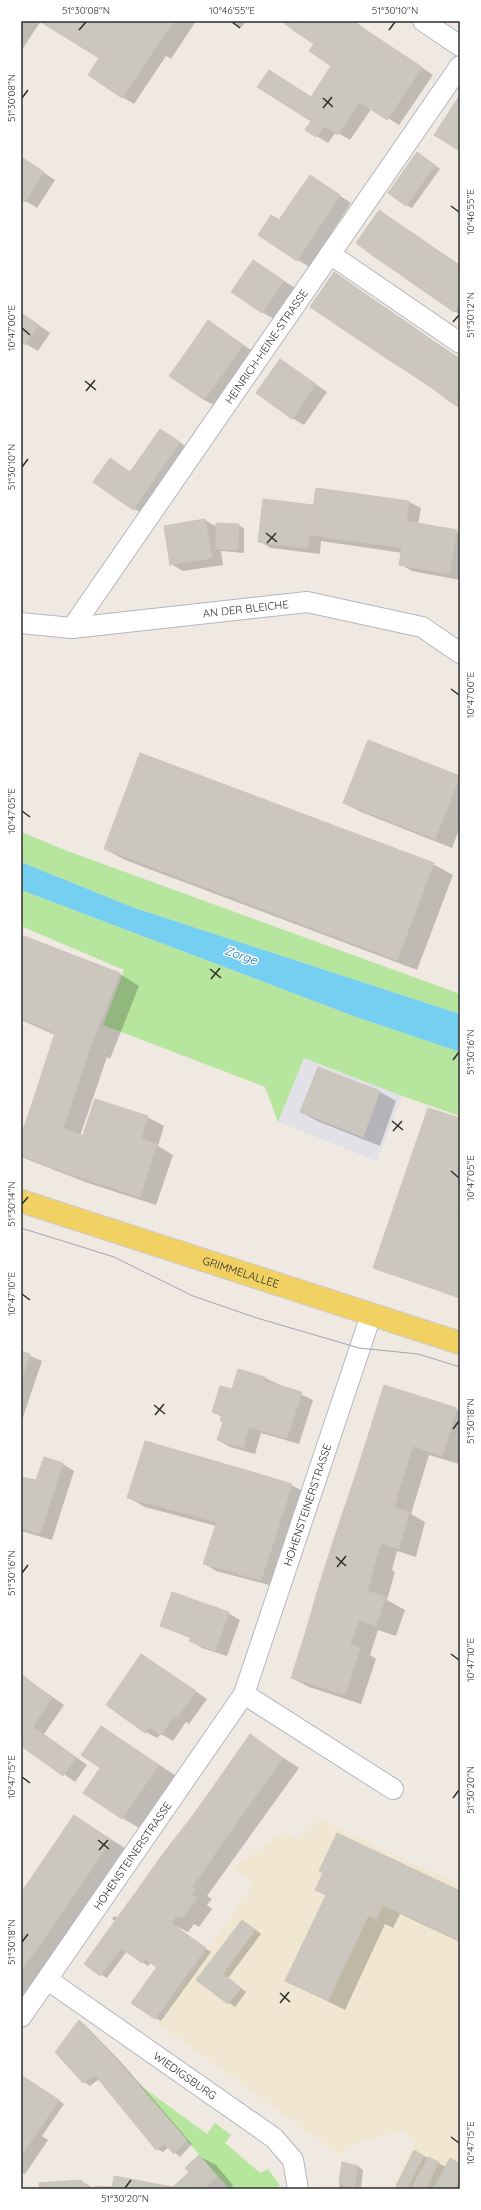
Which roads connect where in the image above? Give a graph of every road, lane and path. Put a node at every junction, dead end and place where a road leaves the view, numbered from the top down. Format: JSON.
{"nodes":[{"id":1,"x":423,"y":21,"type":"edge"},
{"id":2,"x":460,"y":46,"type":"edge"},
{"id":3,"x":460,"y":66,"type":"edge"},
{"id":4,"x":330,"y":254,"type":"junction"},
{"id":5,"x":460,"y":343,"type":"edge"},
{"id":6,"x":21,"y":623,"type":"edge"},
{"id":7,"x":72,"y":628,"type":"junction"},
{"id":8,"x":460,"y":654,"type":"edge"},
{"id":9,"x":21,"y":1201,"type":"edge"},
{"id":10,"x":370,"y":1315,"type":"junction"},
{"id":11,"x":460,"y":1343,"type":"edge"},
{"id":12,"x":244,"y":1694,"type":"junction"},
{"id":13,"x":393,"y":1789,"type":"dead end"},
{"id":14,"x":48,"y":1980,"type":"junction"},
{"id":15,"x":21,"y":2017,"type":"edge"},
{"id":16,"x":298,"y":2189,"type":"edge"}],
"edges":[{"from":1,"to":2,"type":"street"},
{"from":3,"to":4,"type":"street","name":"HEINRICH-HEINE-STRASSE"},
{"from":4,"to":5,"type":"street"},
{"from":4,"to":7,"type":"street","name":"HEINRICH-HEINE-STRASSE"},
{"from":6,"to":7,"type":"street","name":"AN DER BLEICHE"},
{"from":7,"to":8,"type":"street","name":"AN DER BLEICHE"},
{"from":9,"to":10,"type":"main road","name":"GRIMMELALLEE"},
{"from":10,"to":11,"type":"main road","name":"GRIMMELALLEE"},
{"from":10,"to":12,"type":"street","name":"HOHENSTEINERSTRASSE"},
{"from":12,"to":13,"type":"street"},
{"from":12,"to":14,"type":"street","name":"HOHENSTEINERSTRASSE"},
{"from":14,"to":15,"type":"street","name":"HOHENSTEINERSTRASSE"},
{"from":14,"to":16,"type":"street","name":"WIEDIGSBURG"}]}
